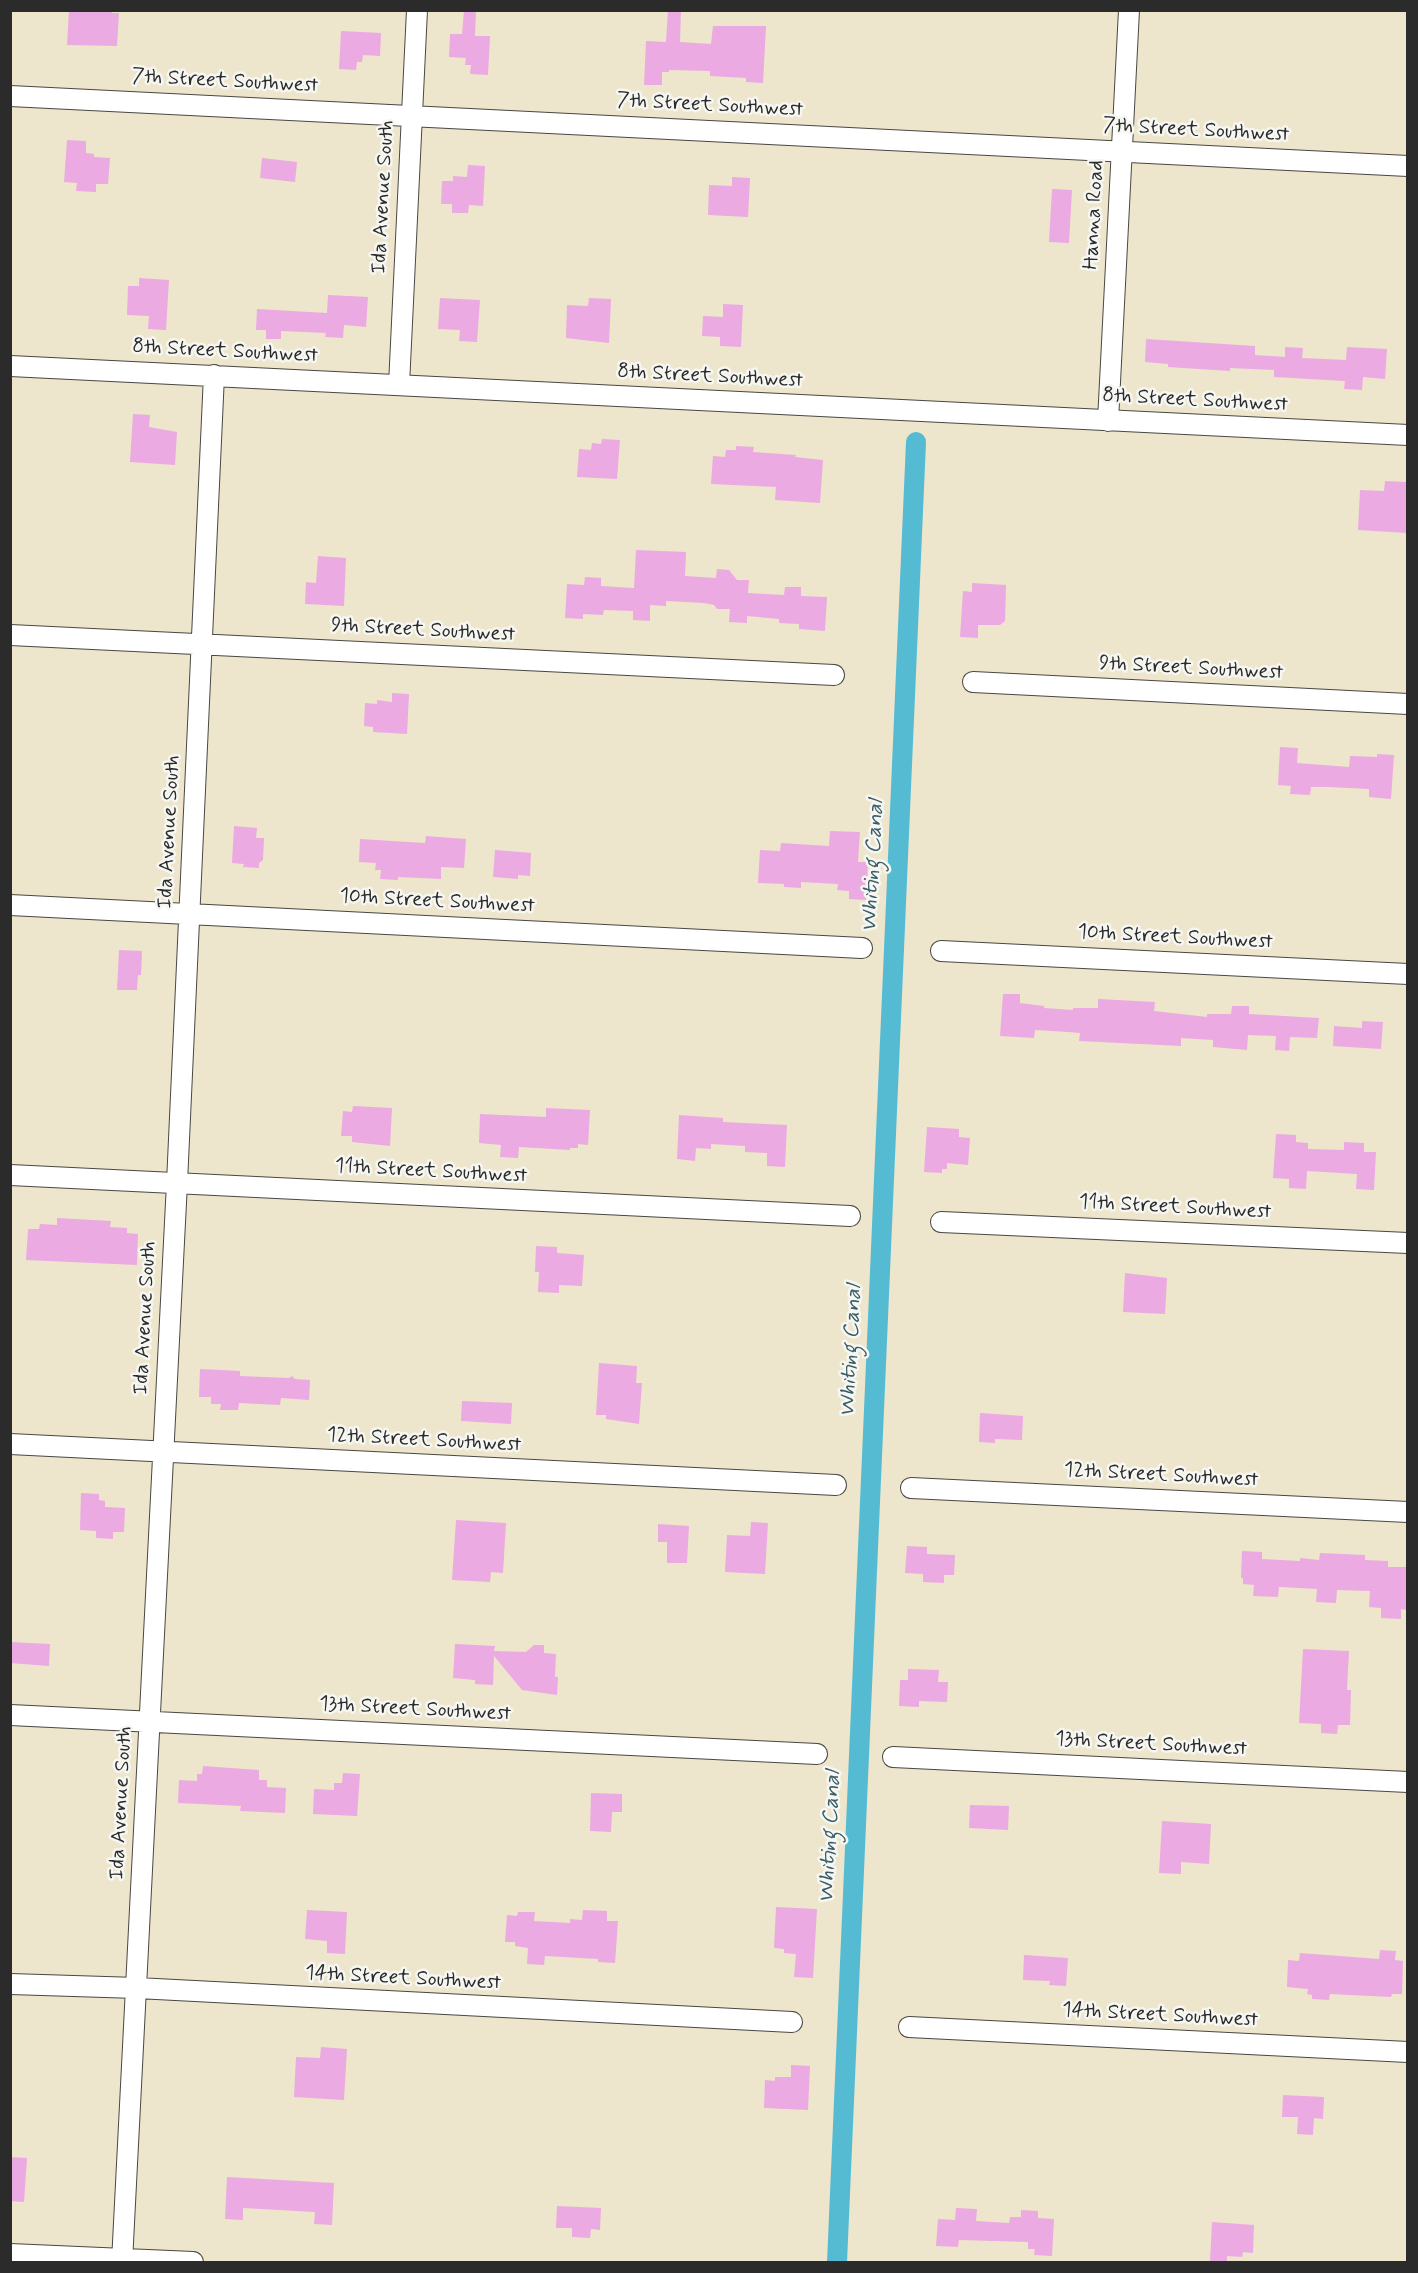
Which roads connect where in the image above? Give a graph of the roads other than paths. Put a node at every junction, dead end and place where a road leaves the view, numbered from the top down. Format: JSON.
{"nodes":[{"id":1,"x":417,"y":10,"type":"edge"},
{"id":2,"x":1129,"y":10,"type":"edge"},
{"id":3,"x":10,"y":96,"type":"edge"},
{"id":4,"x":412,"y":115,"type":"junction"},
{"id":5,"x":1122,"y":151,"type":"junction"},
{"id":6,"x":1407,"y":166,"type":"edge"},
{"id":7,"x":10,"y":366,"type":"edge"},
{"id":8,"x":214,"y":375,"type":"junction"},
{"id":9,"x":399,"y":385,"type":"junction"},
{"id":10,"x":1108,"y":421,"type":"junction"},
{"id":11,"x":1407,"y":435,"type":"edge"},
{"id":12,"x":10,"y":635,"type":"edge"},
{"id":13,"x":203,"y":645,"type":"junction"},
{"id":14,"x":834,"y":675,"type":"dead end"},
{"id":15,"x":973,"y":682,"type":"dead end"},
{"id":16,"x":1407,"y":704,"type":"edge"},
{"id":17,"x":10,"y":905,"type":"edge"},
{"id":18,"x":190,"y":914,"type":"junction"},
{"id":19,"x":862,"y":948,"type":"dead end"},
{"id":20,"x":941,"y":951,"type":"dead end"},
{"id":21,"x":1407,"y":974,"type":"edge"},
{"id":22,"x":10,"y":1175,"type":"edge"},
{"id":23,"x":177,"y":1183,"type":"junction"},
{"id":24,"x":850,"y":1216,"type":"dead end"},
{"id":25,"x":941,"y":1222,"type":"dead end"},
{"id":26,"x":1407,"y":1243,"type":"edge"},
{"id":27,"x":10,"y":1444,"type":"edge"},
{"id":28,"x":164,"y":1452,"type":"junction"},
{"id":29,"x":836,"y":1485,"type":"dead end"},
{"id":30,"x":911,"y":1488,"type":"dead end"},
{"id":31,"x":1407,"y":1512,"type":"edge"},
{"id":32,"x":10,"y":1715,"type":"edge"},
{"id":33,"x":150,"y":1721,"type":"junction"},
{"id":34,"x":817,"y":1754,"type":"dead end"},
{"id":35,"x":893,"y":1757,"type":"dead end"},
{"id":36,"x":1407,"y":1782,"type":"edge"},
{"id":37,"x":10,"y":1984,"type":"edge"},
{"id":38,"x":136,"y":1988,"type":"junction"},
{"id":39,"x":792,"y":2022,"type":"dead end"},
{"id":40,"x":909,"y":2027,"type":"dead end"},
{"id":41,"x":1407,"y":2052,"type":"edge"},
{"id":42,"x":10,"y":2254,"type":"edge"},
{"id":43,"x":122,"y":2261,"type":"edge"},
{"id":44,"x":193,"y":2262,"type":"edge"}],
"edges":[{"from":1,"to":4,"type":"street","name":"Ida Avenue South"},
{"from":2,"to":5,"type":"street","name":"Hanna Road"},
{"from":3,"to":4,"type":"street","name":"7th Street Southwest"},
{"from":4,"to":5,"type":"street","name":"7th Street Southwest"},
{"from":4,"to":9,"type":"street","name":"Ida Avenue South"},
{"from":5,"to":6,"type":"street","name":"7th Street Southwest"},
{"from":5,"to":10,"type":"street","name":"Hanna Road"},
{"from":7,"to":8,"type":"street","name":"8th Street Southwest"},
{"from":8,"to":9,"type":"street","name":"8th Street Southwest"},
{"from":8,"to":13,"type":"street","name":"Ida Avenue South"},
{"from":9,"to":10,"type":"street","name":"8th Street Southwest"},
{"from":10,"to":11,"type":"street","name":"8th Street Southwest"},
{"from":12,"to":13,"type":"street","name":"9th Street Southwest"},
{"from":13,"to":14,"type":"street","name":"9th Street Southwest"},
{"from":13,"to":18,"type":"street","name":"Ida Avenue South"},
{"from":15,"to":16,"type":"street","name":"9th Street Southwest"},
{"from":17,"to":18,"type":"street","name":"10th Street Southwest"},
{"from":18,"to":19,"type":"street","name":"10th Street Southwest"},
{"from":18,"to":23,"type":"street","name":"Ida Avenue South"},
{"from":20,"to":21,"type":"street","name":"10th Street Southwest"},
{"from":22,"to":23,"type":"street","name":"11th Street Southwest"},
{"from":23,"to":24,"type":"street","name":"11th Street Southwest"},
{"from":23,"to":28,"type":"street","name":"Ida Avenue South"},
{"from":25,"to":26,"type":"street","name":"11th Street Southwest"},
{"from":27,"to":28,"type":"street","name":"12th Street Southwest"},
{"from":28,"to":29,"type":"street","name":"12th Street Southwest"},
{"from":28,"to":33,"type":"street","name":"Ida Avenue South"},
{"from":30,"to":31,"type":"street","name":"12th Street Southwest"},
{"from":32,"to":33,"type":"street","name":"13th Street Southwest"},
{"from":33,"to":34,"type":"street","name":"13th Street Southwest"},
{"from":33,"to":38,"type":"street","name":"Ida Avenue South"},
{"from":35,"to":36,"type":"street","name":"13th Street Southwest"},
{"from":37,"to":38,"type":"street","name":"14th Street Southwest"},
{"from":38,"to":39,"type":"street","name":"14th Street Southwest"},
{"from":38,"to":43,"type":"street","name":"Ida Avenue South"},
{"from":40,"to":41,"type":"street","name":"14th Street Southwest"},
{"from":42,"to":43,"type":"street"},
{"from":43,"to":44,"type":"street"}]}
